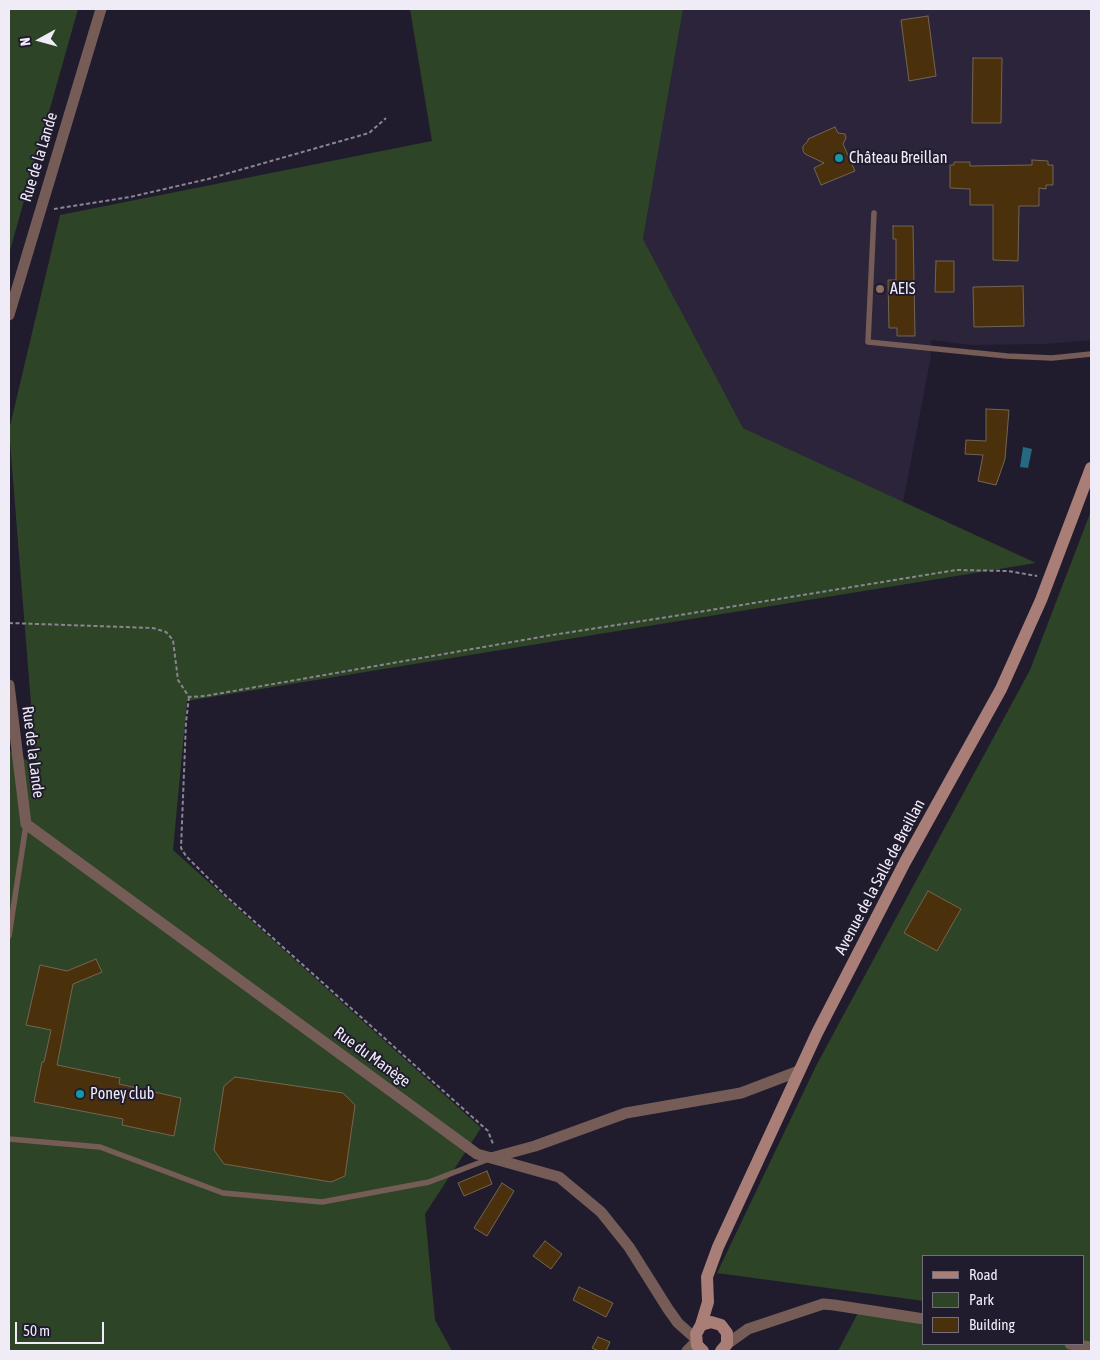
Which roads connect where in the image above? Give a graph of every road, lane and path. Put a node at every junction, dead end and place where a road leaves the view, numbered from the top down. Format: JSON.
{"nodes":[{"id":1,"x":101,"y":9,"type":"edge"},
{"id":2,"x":386,"y":118,"type":"dead end"},
{"id":3,"x":40,"y":209,"type":"junction"},
{"id":4,"x":874,"y":212,"type":"dead end"},
{"id":5,"x":9,"y":315,"type":"edge"},
{"id":6,"x":1091,"y":354,"type":"edge"},
{"id":7,"x":1091,"y":468,"type":"edge"},
{"id":8,"x":1049,"y":578,"type":"junction"},
{"id":9,"x":9,"y":623,"type":"edge"},
{"id":10,"x":9,"y":685,"type":"edge"},
{"id":11,"x":189,"y":697,"type":"junction"},
{"id":12,"x":26,"y":824,"type":"junction"},
{"id":13,"x":9,"y":936,"type":"edge"},
{"id":14,"x":799,"y":1071,"type":"junction"},
{"id":15,"x":9,"y":1139,"type":"edge"},
{"id":16,"x":494,"y":1157,"type":"junction"},
{"id":17,"x":708,"y":1302,"type":"junction"},
{"id":18,"x":922,"y":1320,"type":"edge"},
{"id":19,"x":722,"y":1326,"type":"junction"},
{"id":20,"x":748,"y":1330,"type":"junction"},
{"id":21,"x":697,"y":1339,"type":"edge"},
{"id":22,"x":1077,"y":1345,"type":"edge"},
{"id":23,"x":1091,"y":1347,"type":"edge"},
{"id":24,"x":724,"y":1348,"type":"edge"}],
"edges":[{"from":1,"to":3,"type":"street","name":"Rue de la Lande"},
{"from":2,"to":3,"type":"path"},
{"from":3,"to":5,"type":"street","name":"Rue de la Lande"},
{"from":4,"to":6,"type":"lane"},
{"from":7,"to":8,"type":"street","name":"Avenue de la Salle de Breillan"},
{"from":8,"to":11,"type":"path"},
{"from":8,"to":14,"type":"street","name":"Avenue de la Salle de Breillan"},
{"from":9,"to":11,"type":"path"},
{"from":10,"to":12,"type":"street","name":"Rue de la Lande"},
{"from":11,"to":16,"type":"path"},
{"from":12,"to":13,"type":"lane"},
{"from":12,"to":16,"type":"street","name":"Rue du Manège"},
{"from":14,"to":16,"type":"street"},
{"from":14,"to":17,"type":"street","name":"Avenue de la Salle de Breillan"},
{"from":15,"to":16,"type":"lane"},
{"from":16,"to":21,"type":"street","name":"Rue du Manège"},
{"from":17,"to":19,"type":"street","name":"Avenue de la Salle de Breillan"},
{"from":17,"to":21,"type":"street","name":"Avenue de la Salle de Breillan"},
{"from":18,"to":20,"type":"street"},
{"from":19,"to":20,"type":"street"},
{"from":19,"to":21,"type":"street"},
{"from":19,"to":24,"type":"street","name":"Avenue de la Salle de Breillan"},
{"from":20,"to":24,"type":"street"},
{"from":22,"to":23,"type":"street"}]}
